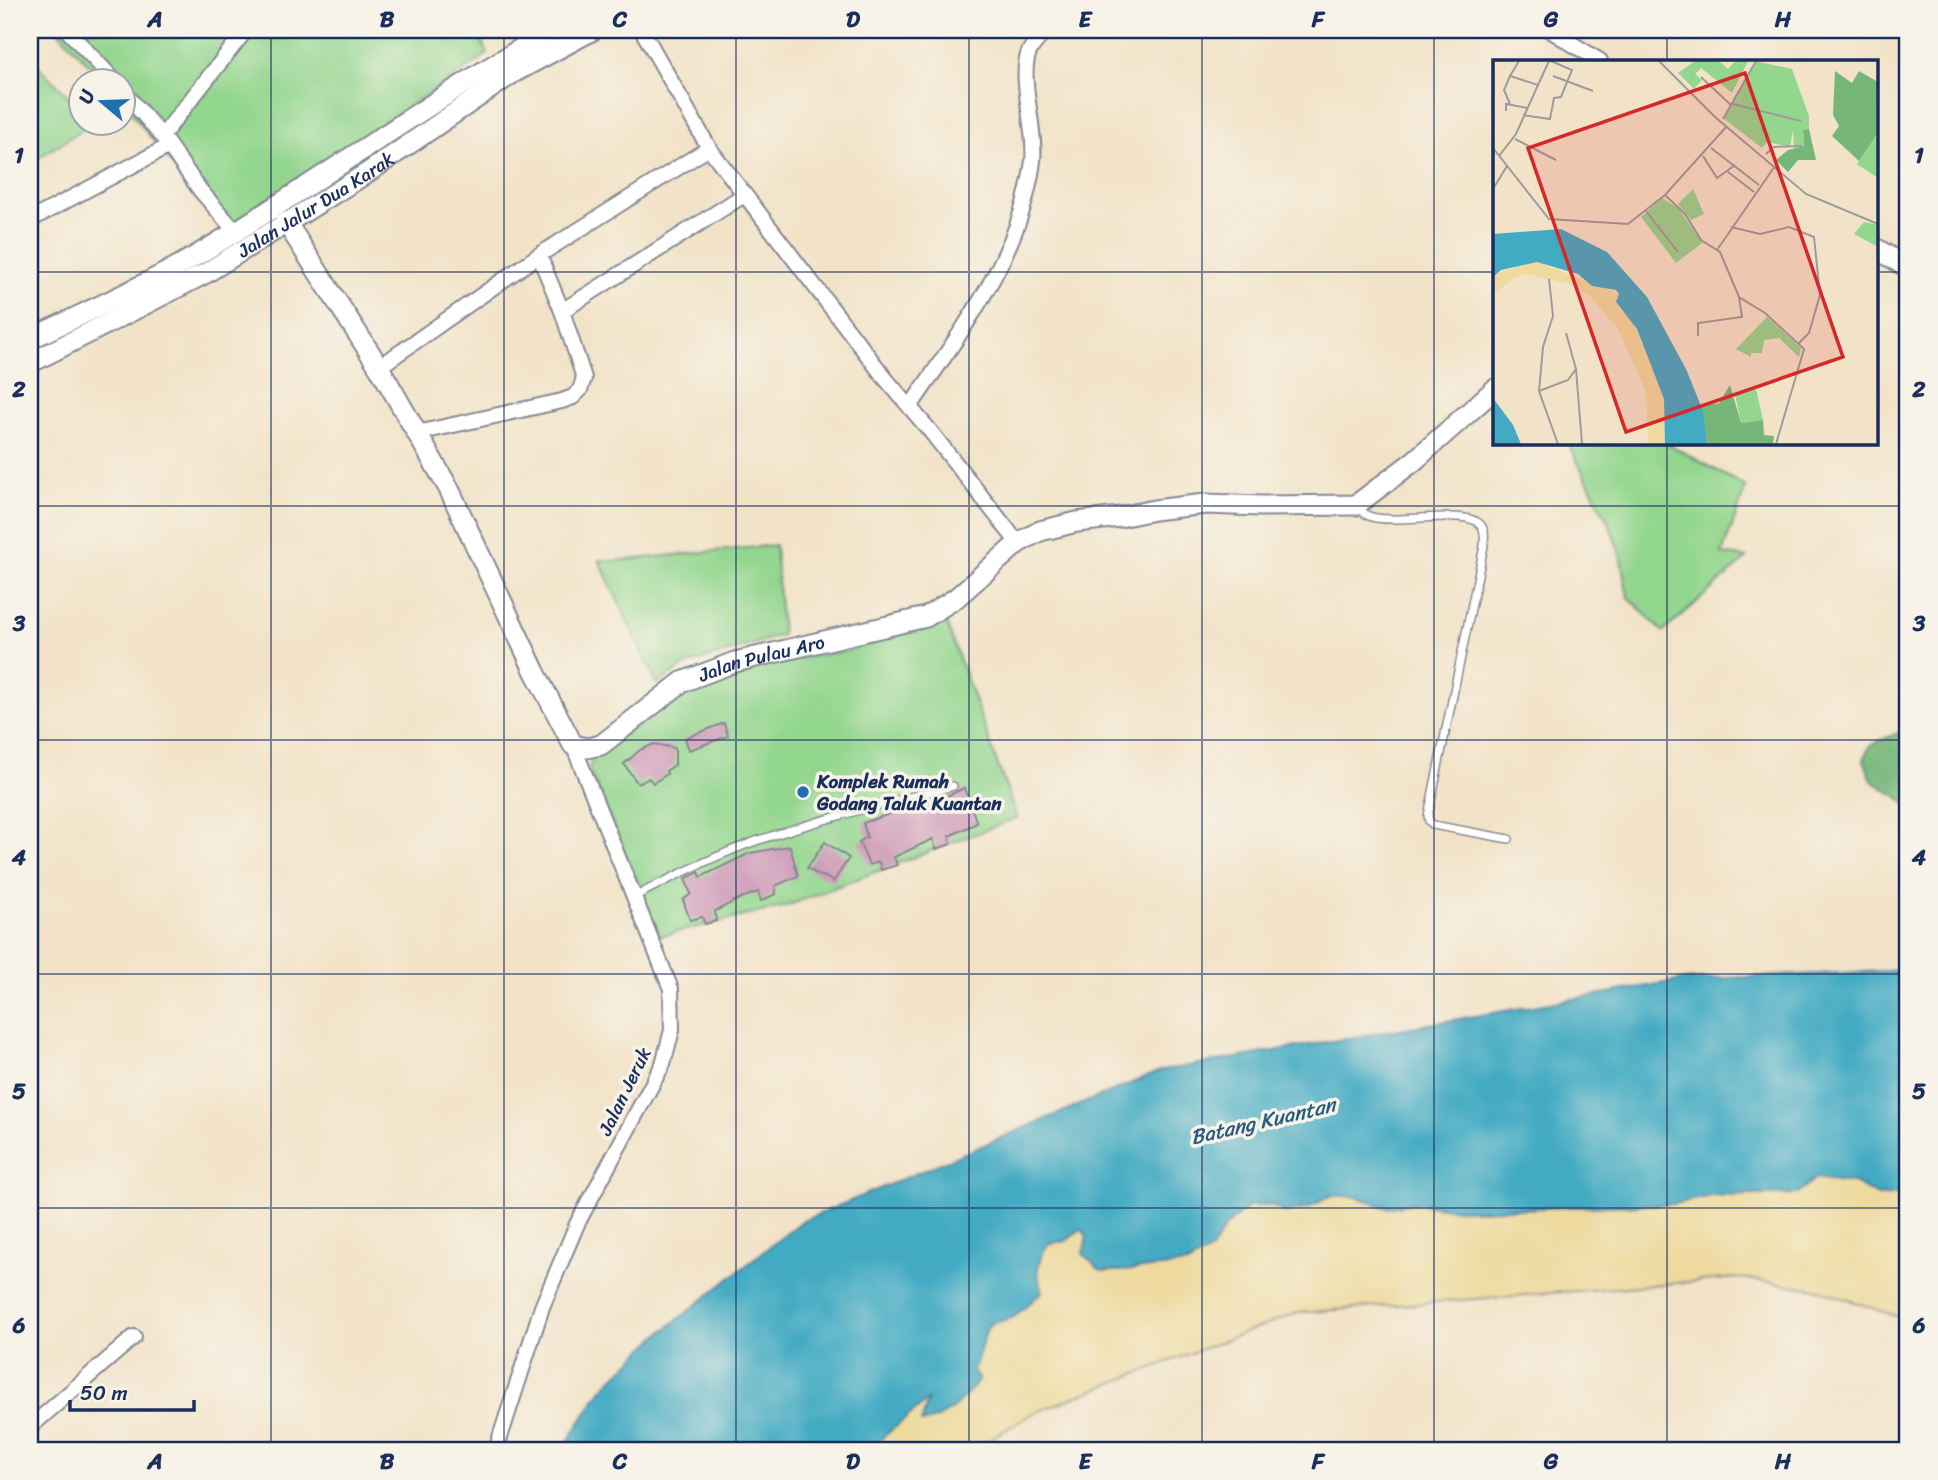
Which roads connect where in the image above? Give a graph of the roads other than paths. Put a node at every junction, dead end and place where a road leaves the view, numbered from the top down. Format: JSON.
{"nodes":[{"id":1,"x":67,"y":30,"type":"edge"},
{"id":2,"x":246,"y":30,"type":"edge"},
{"id":3,"x":553,"y":30,"type":"edge"},
{"id":4,"x":593,"y":30,"type":"edge"},
{"id":5,"x":642,"y":30,"type":"edge"},
{"id":6,"x":1047,"y":30,"type":"edge"},
{"id":7,"x":1550,"y":30,"type":"edge"},
{"id":8,"x":532,"y":35,"type":"edge"},
{"id":9,"x":1598,"y":60,"type":"edge"},
{"id":10,"x":101,"y":66,"type":"edge"},
{"id":11,"x":136,"y":107,"type":"edge"},
{"id":12,"x":165,"y":141,"type":"junction"},
{"id":13,"x":709,"y":148,"type":"junction"},
{"id":14,"x":744,"y":195,"type":"junction"},
{"id":15,"x":30,"y":220,"type":"edge"},
{"id":16,"x":285,"y":222,"type":"junction"},
{"id":17,"x":235,"y":231,"type":"junction"},
{"id":18,"x":1878,"y":251,"type":"edge"},
{"id":19,"x":540,"y":255,"type":"junction"},
{"id":20,"x":1908,"y":268,"type":"edge"},
{"id":21,"x":562,"y":311,"type":"junction"},
{"id":22,"x":30,"y":339,"type":"edge"},
{"id":23,"x":30,"y":363,"type":"edge"},
{"id":24,"x":379,"y":367,"type":"junction"},
{"id":25,"x":1493,"y":391,"type":"edge"},
{"id":26,"x":910,"y":407,"type":"junction"},
{"id":27,"x":416,"y":433,"type":"junction"},
{"id":28,"x":1356,"y":505,"type":"junction"},
{"id":29,"x":1018,"y":542,"type":"junction"},
{"id":30,"x":573,"y":745,"type":"junction"},
{"id":31,"x":953,"y":786,"type":"dead end"},
{"id":32,"x":1509,"y":839,"type":"dead end"},
{"id":33,"x":634,"y":897,"type":"junction"},
{"id":34,"x":134,"y":1337,"type":"dead end"},
{"id":35,"x":30,"y":1427,"type":"edge"},
{"id":36,"x":496,"y":1450,"type":"edge"}],
"edges":[{"from":1,"to":10,"type":"street"},
{"from":2,"to":12,"type":"street"},
{"from":3,"to":8,"type":"street","name":"Jalan Jalur Dua Karak"},
{"from":4,"to":16,"type":"street","name":"Jalan Jalur Dua Karak"},
{"from":5,"to":13,"type":"street"},
{"from":6,"to":26,"type":"street"},
{"from":7,"to":9,"type":"street"},
{"from":8,"to":17,"type":"street","name":"Jalan Jalur Dua Karak"},
{"from":11,"to":12,"type":"street"},
{"from":12,"to":15,"type":"street"},
{"from":12,"to":17,"type":"street"},
{"from":13,"to":14,"type":"street"},
{"from":13,"to":19,"type":"street"},
{"from":14,"to":21,"type":"street"},
{"from":14,"to":26,"type":"street"},
{"from":16,"to":23,"type":"street","name":"Jalan Jalur Dua Karak"},
{"from":16,"to":24,"type":"street"},
{"from":17,"to":22,"type":"street","name":"Jalan Jalur Dua Karak"},
{"from":18,"to":20,"type":"street"},
{"from":19,"to":21,"type":"street"},
{"from":19,"to":24,"type":"street"},
{"from":21,"to":27,"type":"street"},
{"from":24,"to":27,"type":"street"},
{"from":25,"to":28,"type":"street"},
{"from":26,"to":29,"type":"street"},
{"from":27,"to":30,"type":"street"},
{"from":28,"to":29,"type":"street","name":"Jalan Pulau Aro"},
{"from":28,"to":32,"type":"lane"},
{"from":29,"to":30,"type":"street","name":"Jalan Pulau Aro"},
{"from":30,"to":33,"type":"street","name":"Jalan Jeruk"},
{"from":31,"to":33,"type":"lane"},
{"from":33,"to":36,"type":"street","name":"Jalan Jeruk"},
{"from":34,"to":35,"type":"street"}]}
